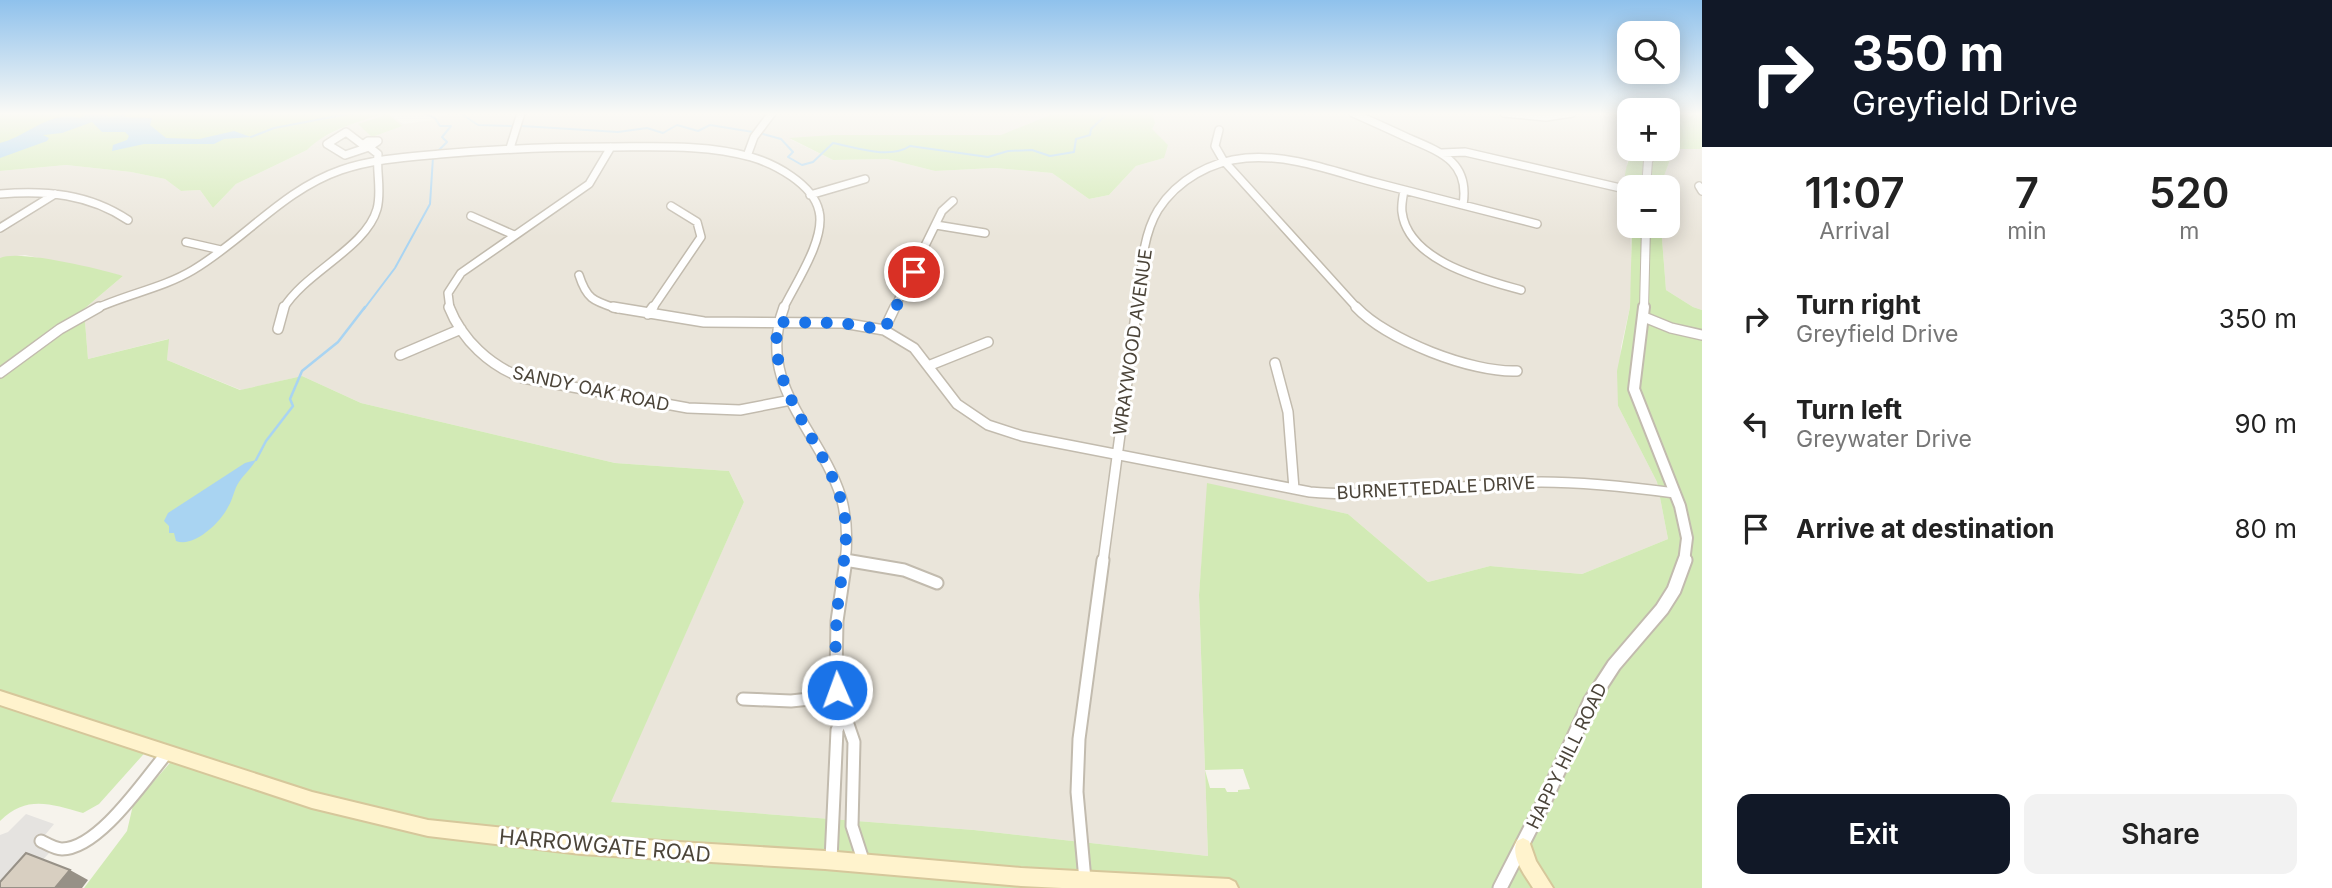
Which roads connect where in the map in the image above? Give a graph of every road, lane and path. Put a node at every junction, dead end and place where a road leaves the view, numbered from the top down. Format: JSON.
{"nodes":[{"id":1,"x":378,"y":154,"type":"edge"},
{"id":2,"x":444,"y":154,"type":"edge"},
{"id":3,"x":608,"y":154,"type":"edge"},
{"id":4,"x":736,"y":154,"type":"edge"},
{"id":5,"x":1220,"y":154,"type":"edge"},
{"id":6,"x":1444,"y":154,"type":"edge"},
{"id":7,"x":1476,"y":154,"type":"edge"},
{"id":8,"x":747,"y":156,"type":"joint"},
{"id":9,"x":1223,"y":160,"type":"junction"},
{"id":10,"x":377,"y":161,"type":"junction"},
{"id":11,"x":864,"y":179,"type":"dead end"},
{"id":12,"x":1617,"y":187,"type":"edge"},
{"id":13,"x":1404,"y":190,"type":"junction"},
{"id":14,"x":0,"y":194,"type":"edge"},
{"id":15,"x":55,"y":194,"type":"junction"},
{"id":16,"x":810,"y":195,"type":"junction"},
{"id":17,"x":953,"y":201,"type":"dead end"},
{"id":18,"x":1463,"y":205,"type":"junction"},
{"id":19,"x":671,"y":206,"type":"dead end"},
{"id":20,"x":471,"y":216,"type":"dead end"},
{"id":21,"x":128,"y":219,"type":"dead end"},
{"id":22,"x":1537,"y":224,"type":"dead end"},
{"id":23,"x":936,"y":225,"type":"junction"},
{"id":24,"x":0,"y":228,"type":"edge"},
{"id":25,"x":985,"y":233,"type":"dead end"},
{"id":26,"x":514,"y":235,"type":"junction"},
{"id":27,"x":1646,"y":238,"type":"edge"},
{"id":28,"x":186,"y":242,"type":"dead end"},
{"id":29,"x":221,"y":250,"type":"junction"},
{"id":30,"x":579,"y":275,"type":"dead end"},
{"id":31,"x":1521,"y":290,"type":"dead end"},
{"id":32,"x":648,"y":314,"type":"junction"},
{"id":33,"x":1644,"y":317,"type":"junction"},
{"id":34,"x":778,"y":322,"type":"junction"},
{"id":35,"x":278,"y":329,"type":"dead end"},
{"id":36,"x":461,"y":329,"type":"junction"},
{"id":37,"x":884,"y":330,"type":"junction"},
{"id":38,"x":1702,"y":335,"type":"edge"},
{"id":39,"x":988,"y":342,"type":"dead end"},
{"id":40,"x":400,"y":355,"type":"dead end"},
{"id":41,"x":1275,"y":363,"type":"dead end"},
{"id":42,"x":928,"y":366,"type":"junction"},
{"id":43,"x":1517,"y":371,"type":"dead end"},
{"id":44,"x":0,"y":373,"type":"edge"},
{"id":45,"x":791,"y":401,"type":"junction"},
{"id":46,"x":1117,"y":454,"type":"junction"},
{"id":47,"x":1294,"y":489,"type":"junction"},
{"id":48,"x":1675,"y":493,"type":"junction"},
{"id":49,"x":845,"y":560,"type":"junction"},
{"id":50,"x":937,"y":583,"type":"dead end"},
{"id":51,"x":838,"y":696,"type":"junction"},
{"id":52,"x":0,"y":698,"type":"edge"},
{"id":53,"x":743,"y":699,"type":"dead end"},
{"id":54,"x":844,"y":715,"type":"junction"},
{"id":55,"x":167,"y":753,"type":"junction"},
{"id":56,"x":41,"y":841,"type":"dead end"},
{"id":57,"x":1523,"y":847,"type":"junction"},
{"id":58,"x":831,"y":860,"type":"junction"},
{"id":59,"x":864,"y":863,"type":"junction"},
{"id":60,"x":1085,"y":880,"type":"junction"},
{"id":61,"x":1228,"y":888,"type":"edge"},
{"id":62,"x":1500,"y":888,"type":"edge"},
{"id":63,"x":1544,"y":888,"type":"edge"}],
"edges":[{"from":1,"to":10,"type":"street"},
{"from":2,"to":10,"type":"street"},
{"from":3,"to":26,"type":"street","name":"SANDY OAK ROAD"},
{"from":4,"to":8,"type":"street"},
{"from":5,"to":9,"type":"street"},
{"from":6,"to":18,"type":"street"},
{"from":7,"to":12,"type":"street"},
{"from":8,"to":16,"type":"street"},
{"from":9,"to":13,"type":"street","name":"WRAYWOOD AVENUE"},
{"from":9,"to":43,"type":"street"},
{"from":9,"to":46,"type":"street","name":"WRAYWOOD AVENUE"},
{"from":10,"to":29,"type":"street"},
{"from":10,"to":35,"type":"street"},
{"from":11,"to":16,"type":"street"},
{"from":13,"to":18,"type":"street","name":"WRAYWOOD AVENUE"},
{"from":13,"to":31,"type":"street"},
{"from":14,"to":15,"type":"street"},
{"from":15,"to":21,"type":"street"},
{"from":15,"to":24,"type":"street"},
{"from":16,"to":34,"type":"street"},
{"from":17,"to":23,"type":"street"},
{"from":18,"to":22,"type":"street","name":"WRAYWOOD AVENUE"},
{"from":19,"to":32,"type":"street"},
{"from":20,"to":26,"type":"street"},
{"from":23,"to":25,"type":"street"},
{"from":23,"to":37,"type":"street"},
{"from":26,"to":36,"type":"street","name":"SANDY OAK ROAD"},
{"from":27,"to":33,"type":"street","name":"HAPPY HILL ROAD"},
{"from":28,"to":29,"type":"street"},
{"from":29,"to":44,"type":"street"},
{"from":30,"to":32,"type":"street"},
{"from":32,"to":34,"type":"street"},
{"from":33,"to":38,"type":"street"},
{"from":33,"to":48,"type":"street","name":"HAPPY HILL ROAD"},
{"from":34,"to":37,"type":"street"},
{"from":34,"to":45,"type":"street"},
{"from":36,"to":40,"type":"street"},
{"from":36,"to":45,"type":"street","name":"SANDY OAK ROAD"},
{"from":37,"to":42,"type":"street","name":"BURNETTEDALE DRIVE"},
{"from":39,"to":42,"type":"street"},
{"from":41,"to":47,"type":"street"},
{"from":42,"to":46,"type":"street","name":"BURNETTEDALE DRIVE"},
{"from":45,"to":49,"type":"street"},
{"from":46,"to":47,"type":"street","name":"BURNETTEDALE DRIVE"},
{"from":46,"to":60,"type":"street","name":"WRAYWOOD AVENUE"},
{"from":47,"to":48,"type":"street","name":"BURNETTEDALE DRIVE"},
{"from":48,"to":57,"type":"street","name":"HAPPY HILL ROAD"},
{"from":49,"to":50,"type":"street"},
{"from":49,"to":51,"type":"street"},
{"from":51,"to":53,"type":"street"},
{"from":51,"to":54,"type":"street"},
{"from":52,"to":55,"type":"main road","name":"HARROWGATE ROAD"},
{"from":54,"to":58,"type":"street"},
{"from":54,"to":59,"type":"street"},
{"from":55,"to":56,"type":"street"},
{"from":55,"to":58,"type":"main road","name":"HARROWGATE ROAD"},
{"from":57,"to":62,"type":"street","name":"HAPPY HILL ROAD"},
{"from":57,"to":63,"type":"main road"},
{"from":58,"to":59,"type":"main road","name":"HARROWGATE ROAD"},
{"from":59,"to":60,"type":"main road","name":"HARROWGATE ROAD"},
{"from":60,"to":61,"type":"main road","name":"HARROWGATE ROAD"}]}
